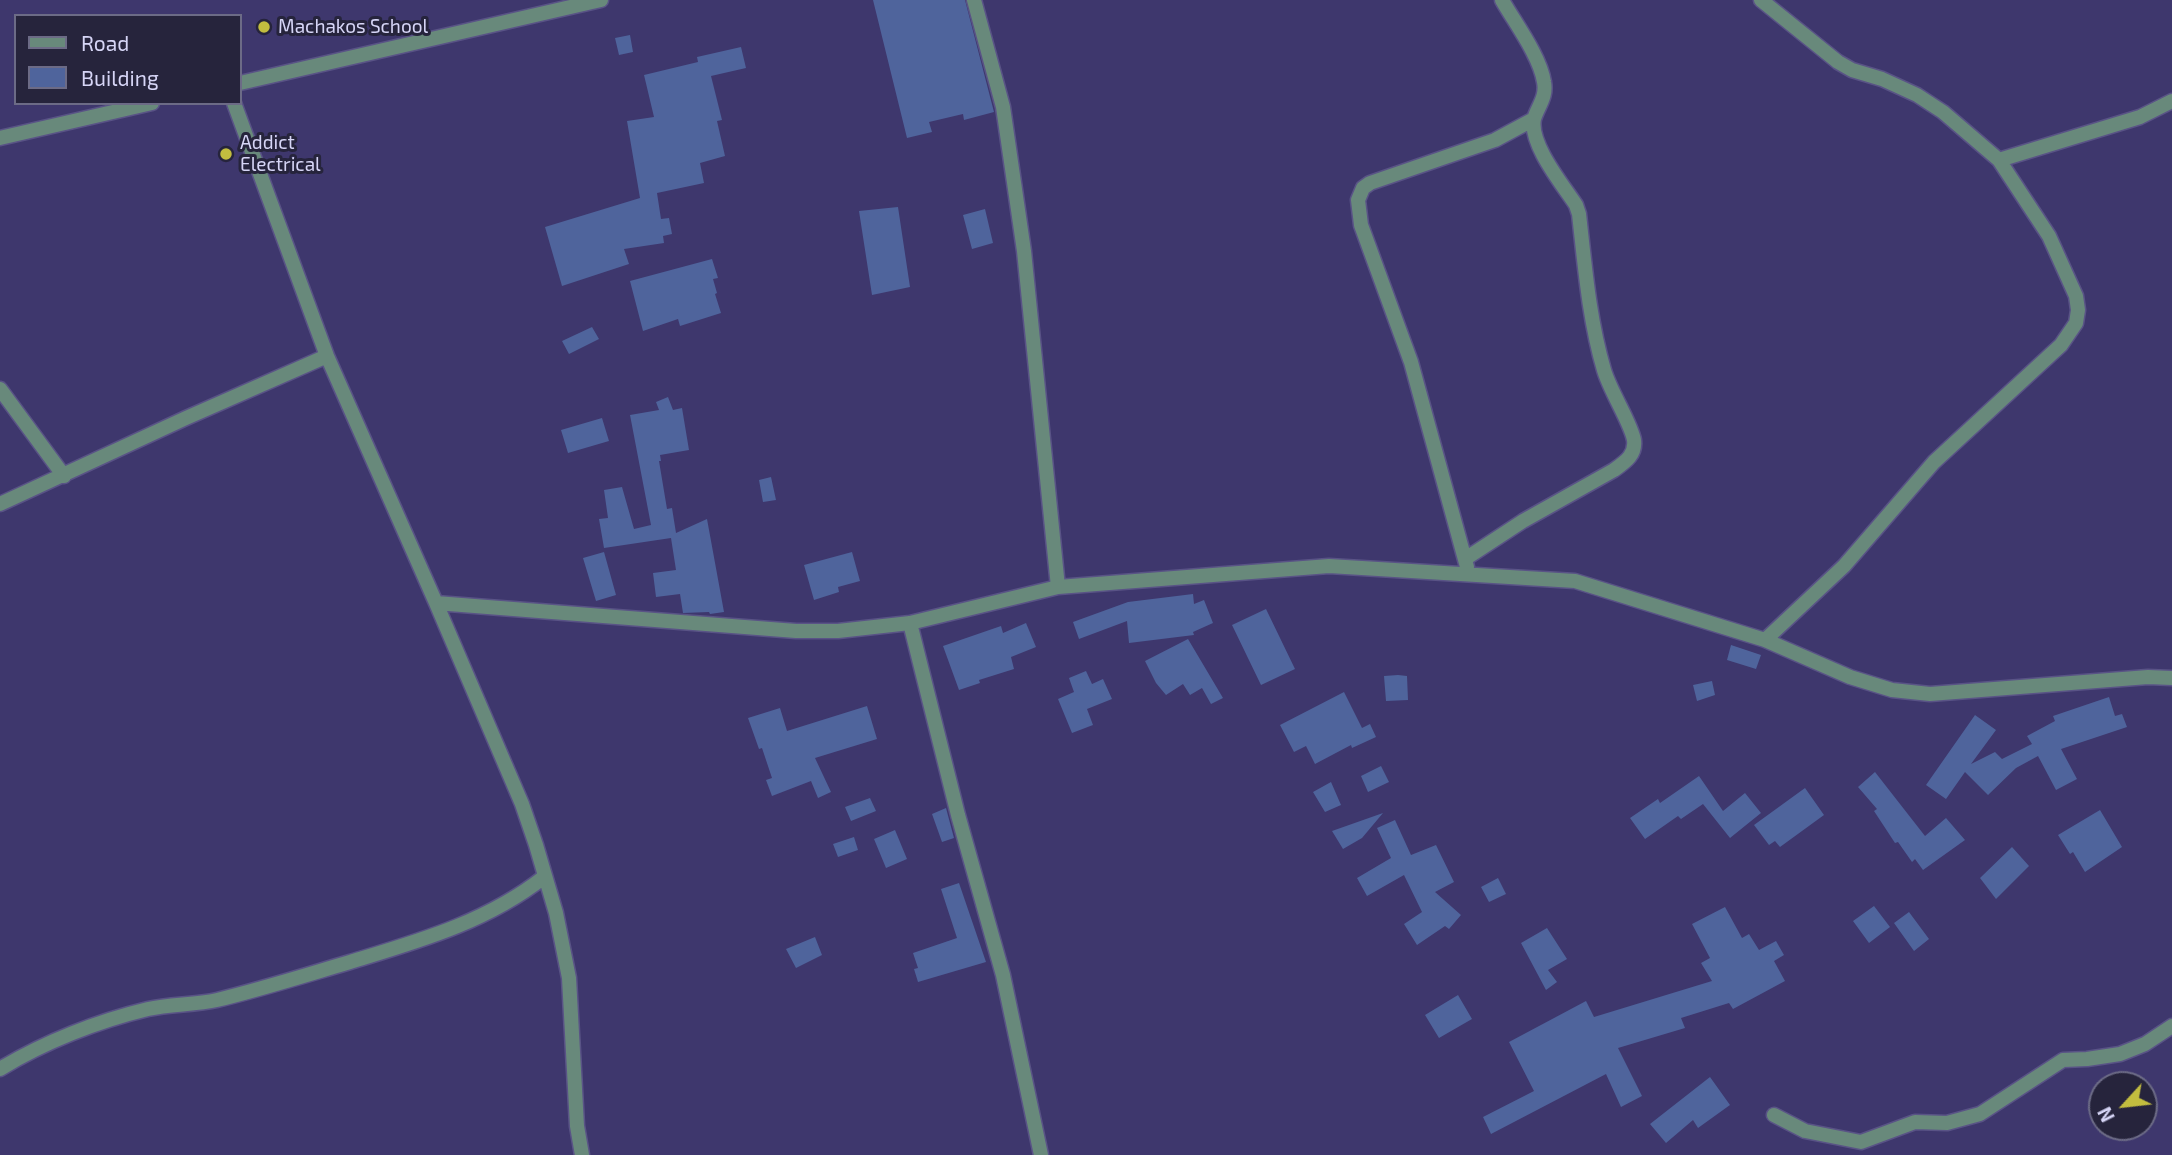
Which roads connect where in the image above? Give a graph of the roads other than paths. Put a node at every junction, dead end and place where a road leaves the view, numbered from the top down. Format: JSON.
{"nodes":[{"id":1,"x":601,"y":0,"type":"edge"},
{"id":2,"x":974,"y":0,"type":"edge"},
{"id":3,"x":1502,"y":0,"type":"edge"},
{"id":4,"x":1761,"y":0,"type":"edge"},
{"id":5,"x":242,"y":83,"type":"edge"},
{"id":6,"x":2172,"y":101,"type":"edge"},
{"id":7,"x":143,"y":105,"type":"edge"},
{"id":8,"x":235,"y":105,"type":"edge"},
{"id":9,"x":1534,"y":119,"type":"junction"},
{"id":10,"x":0,"y":138,"type":"edge"},
{"id":11,"x":1999,"y":160,"type":"junction"},
{"id":12,"x":327,"y":356,"type":"junction"},
{"id":13,"x":0,"y":389,"type":"edge"},
{"id":14,"x":64,"y":476,"type":"junction"},
{"id":15,"x":0,"y":504,"type":"edge"},
{"id":16,"x":1465,"y":559,"type":"junction"},
{"id":17,"x":1469,"y":575,"type":"junction"},
{"id":18,"x":1058,"y":587,"type":"junction"},
{"id":19,"x":436,"y":603,"type":"junction"},
{"id":20,"x":910,"y":624,"type":"junction"},
{"id":21,"x":1765,"y":640,"type":"junction"},
{"id":22,"x":2172,"y":678,"type":"edge"},
{"id":23,"x":544,"y":877,"type":"junction"},
{"id":24,"x":2172,"y":1026,"type":"edge"},
{"id":25,"x":0,"y":1069,"type":"edge"},
{"id":26,"x":1773,"y":1115,"type":"dead end"},
{"id":27,"x":582,"y":1155,"type":"edge"},
{"id":28,"x":1041,"y":1155,"type":"edge"}],
"edges":[{"from":1,"to":5,"type":"street"},
{"from":2,"to":18,"type":"street"},
{"from":3,"to":9,"type":"street"},
{"from":4,"to":11,"type":"street"},
{"from":6,"to":11,"type":"street"},
{"from":7,"to":10,"type":"street"},
{"from":8,"to":12,"type":"street"},
{"from":9,"to":16,"type":"street"},
{"from":9,"to":16,"type":"street"},
{"from":11,"to":21,"type":"street"},
{"from":12,"to":14,"type":"street"},
{"from":12,"to":19,"type":"street"},
{"from":13,"to":14,"type":"street"},
{"from":14,"to":15,"type":"street"},
{"from":16,"to":17,"type":"street"},
{"from":17,"to":18,"type":"street"},
{"from":17,"to":21,"type":"street"},
{"from":18,"to":20,"type":"street"},
{"from":19,"to":20,"type":"street"},
{"from":19,"to":23,"type":"street"},
{"from":20,"to":28,"type":"street"},
{"from":21,"to":22,"type":"street"},
{"from":23,"to":25,"type":"street"},
{"from":23,"to":27,"type":"street"},
{"from":24,"to":26,"type":"street"}]}
